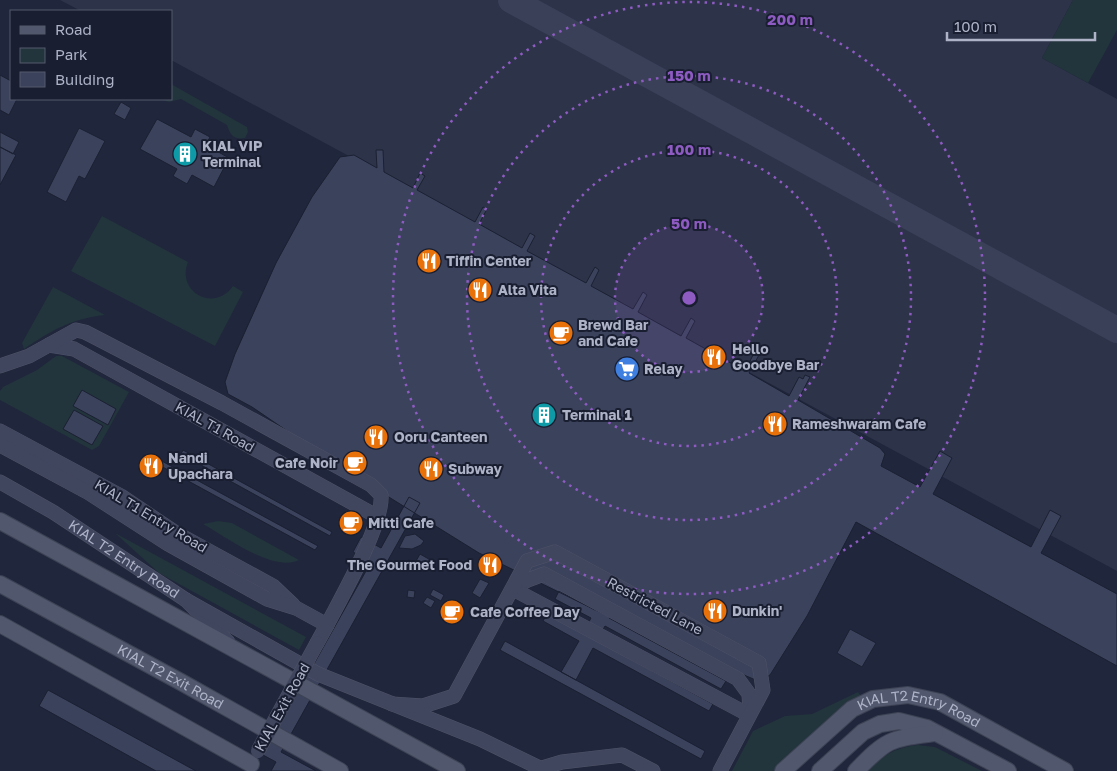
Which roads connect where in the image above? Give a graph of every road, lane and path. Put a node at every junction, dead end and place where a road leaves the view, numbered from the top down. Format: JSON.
{"nodes":[{"id":1,"x":49,"y":345,"type":"junction"},
{"id":2,"x":0,"y":366,"type":"edge"},
{"id":3,"x":0,"y":431,"type":"edge"},
{"id":4,"x":0,"y":445,"type":"edge"},
{"id":5,"x":0,"y":482,"type":"edge"},
{"id":6,"x":378,"y":517,"type":"junction"},
{"id":7,"x":0,"y":521,"type":"edge"},
{"id":8,"x":0,"y":584,"type":"edge"},
{"id":9,"x":513,"y":589,"type":"junction"},
{"id":10,"x":186,"y":600,"type":"junction"},
{"id":11,"x":296,"y":608,"type":"junction"},
{"id":12,"x":0,"y":624,"type":"edge"},
{"id":13,"x":327,"y":625,"type":"junction"},
{"id":14,"x":237,"y":651,"type":"junction"},
{"id":15,"x":318,"y":674,"type":"junction"},
{"id":16,"x":392,"y":704,"type":"junction"},
{"id":17,"x":749,"y":715,"type":"junction"},
{"id":18,"x":935,"y":733,"type":"junction"},
{"id":19,"x":252,"y":762,"type":"edge"},
{"id":20,"x":544,"y":770,"type":"edge"},
{"id":21,"x":340,"y":771,"type":"edge"},
{"id":22,"x":457,"y":771,"type":"edge"},
{"id":23,"x":653,"y":771,"type":"edge"},
{"id":24,"x":720,"y":771,"type":"edge"},
{"id":25,"x":783,"y":771,"type":"edge"},
{"id":26,"x":820,"y":771,"type":"edge"},
{"id":27,"x":856,"y":771,"type":"edge"},
{"id":28,"x":1008,"y":771,"type":"edge"},
{"id":29,"x":1065,"y":771,"type":"edge"}],
"edges":[{"from":1,"to":2,"type":"main road"},
{"from":1,"to":6,"type":"main road","name":"KIAL T1 Road"},
{"from":1,"to":6,"type":"main road","name":"KIAL T1 Road"},
{"from":3,"to":11,"type":"main road","name":"KIAL T1 Entry Road"},
{"from":4,"to":11,"type":"main road","name":"KIAL T1 Entry Road"},
{"from":5,"to":10,"type":"main road","name":"KIAL T2 Entry Road"},
{"from":6,"to":13,"type":"main road"},
{"from":7,"to":14,"type":"main road","name":"KIAL T2 Entry Road"},
{"from":8,"to":21,"type":"main road","name":"KIAL T2 Exit Road"},
{"from":9,"to":16,"type":"main road"},
{"from":9,"to":17,"type":"main road"},
{"from":9,"to":17,"type":"main road"},
{"from":9,"to":17,"type":"main road","name":"Restricted Lane"},
{"from":10,"to":14,"type":"main road","name":"KIAL T2 Entry Road"},
{"from":10,"to":15,"type":"main road"},
{"from":11,"to":13,"type":"main road","name":"KIAL T1 Entry Road"},
{"from":12,"to":19,"type":"main road"},
{"from":13,"to":19,"type":"main road","name":"KIAL Exit Road","bridge":true},
{"from":14,"to":15,"type":"main road","name":"KIAL T2 Entry Road"},
{"from":14,"to":22,"type":"main road","name":"KIAL T2 Entry Road"},
{"from":15,"to":16,"type":"main road"},
{"from":16,"to":20,"type":"main road"},
{"from":17,"to":24,"type":"main road"},
{"from":18,"to":26,"type":"main road","name":"KIAL T2 Entry Road"},
{"from":18,"to":27,"type":"main road"},
{"from":18,"to":28,"type":"main road","name":"KIAL T2 Entry Road"},
{"from":20,"to":23,"type":"main road"},
{"from":25,"to":29,"type":"main road","name":"KIAL T2 Entry Road"}]}
